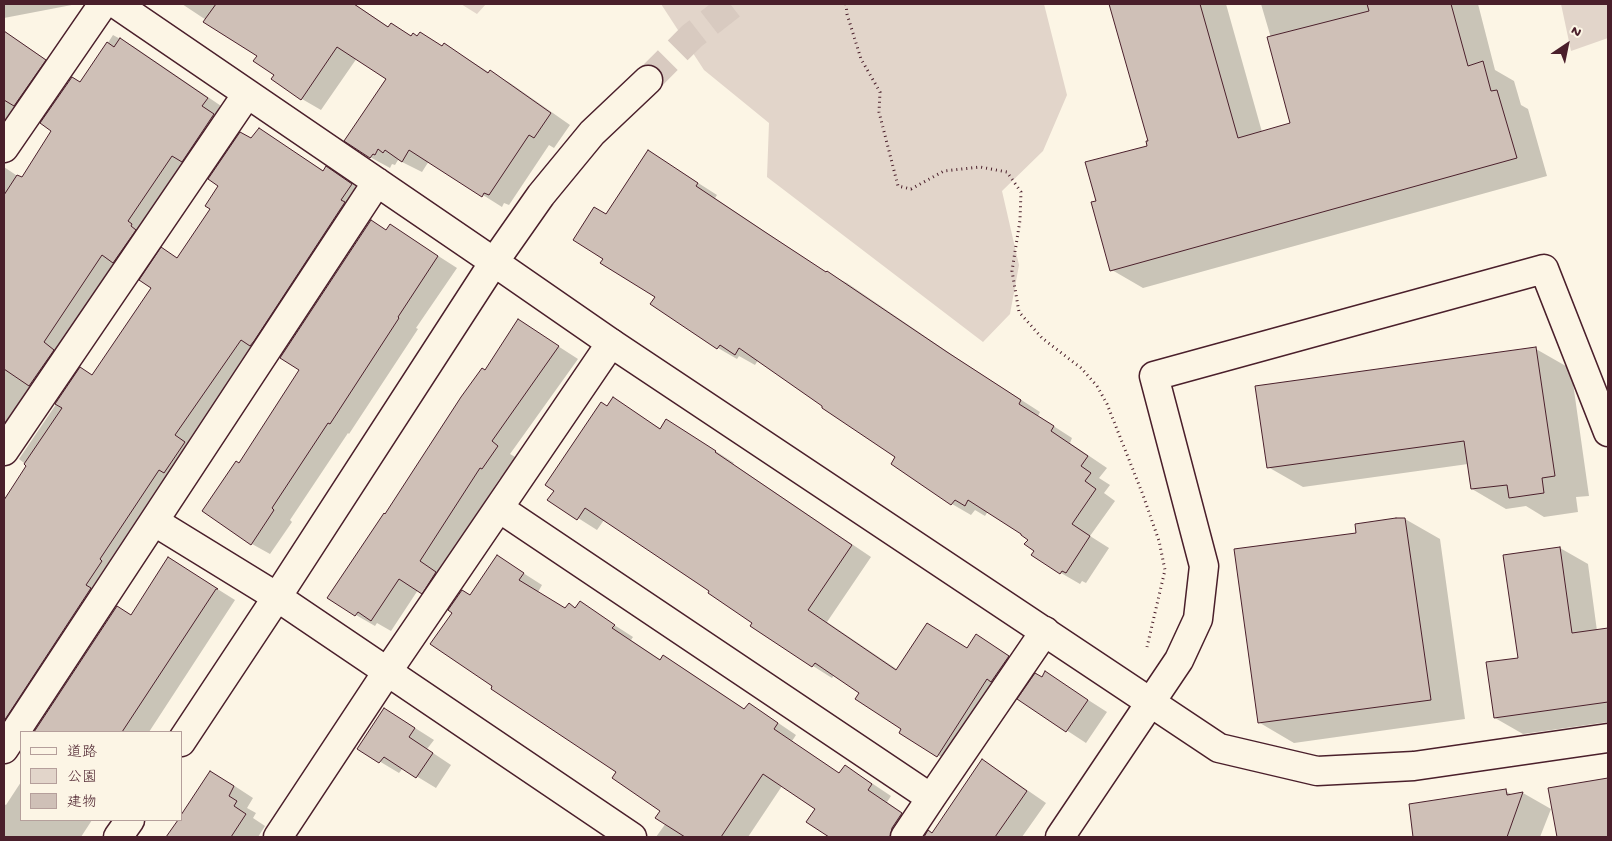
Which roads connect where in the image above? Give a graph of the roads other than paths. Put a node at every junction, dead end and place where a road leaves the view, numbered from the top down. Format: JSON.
{"nodes":[{"id":1,"x":102,"y":4,"type":"edge"},
{"id":2,"x":116,"y":4,"type":"edge"},
{"id":3,"x":648,"y":80,"type":"tunnel mouth"},
{"id":4,"x":246,"y":94,"type":"junction"},
{"id":5,"x":4,"y":148,"type":"edge"},
{"id":6,"x":378,"y":182,"type":"junction"},
{"id":7,"x":494,"y":262,"type":"junction"},
{"id":8,"x":611,"y":342,"type":"junction"},
{"id":9,"x":1608,"y":432,"type":"edge"},
{"id":10,"x":4,"y":451,"type":"edge"},
{"id":11,"x":499,"y":508,"type":"junction"},
{"id":12,"x":155,"y":522,"type":"junction"},
{"id":13,"x":278,"y":597,"type":"junction"},
{"id":14,"x":1045,"y":631,"type":"junction"},
{"id":15,"x":387,"y":672,"type":"junction"},
{"id":16,"x":1150,"y":702,"type":"junction"},
{"id":17,"x":1608,"y":738,"type":"edge"},
{"id":18,"x":182,"y":741,"type":"edge"},
{"id":19,"x":4,"y":749,"type":"edge"},
{"id":20,"x":931,"y":798,"type":"junction"},
{"id":21,"x":129,"y":821,"type":"edge"},
{"id":22,"x":629,"y":836,"type":"edge"},
{"id":23,"x":118,"y":837,"type":"edge"},
{"id":24,"x":279,"y":837,"type":"edge"},
{"id":25,"x":905,"y":837,"type":"edge"},
{"id":26,"x":1060,"y":837,"type":"edge"}],
"edges":[{"from":1,"to":5,"type":"street"},
{"from":2,"to":4,"type":"street"},
{"from":3,"to":7,"type":"street"},
{"from":4,"to":6,"type":"street"},
{"from":4,"to":10,"type":"street"},
{"from":6,"to":7,"type":"street"},
{"from":6,"to":12,"type":"street"},
{"from":7,"to":8,"type":"street"},
{"from":7,"to":13,"type":"street"},
{"from":8,"to":11,"type":"street"},
{"from":8,"to":14,"type":"street"},
{"from":9,"to":16,"type":"street"},
{"from":11,"to":15,"type":"street"},
{"from":11,"to":20,"type":"street"},
{"from":12,"to":13,"type":"street"},
{"from":12,"to":19,"type":"street"},
{"from":13,"to":15,"type":"street"},
{"from":13,"to":18,"type":"street"},
{"from":14,"to":16,"type":"street"},
{"from":14,"to":20,"type":"street"},
{"from":15,"to":22,"type":"street"},
{"from":15,"to":24,"type":"street"},
{"from":16,"to":17,"type":"street"},
{"from":16,"to":26,"type":"street"},
{"from":20,"to":25,"type":"street"},
{"from":21,"to":23,"type":"street"}]}
